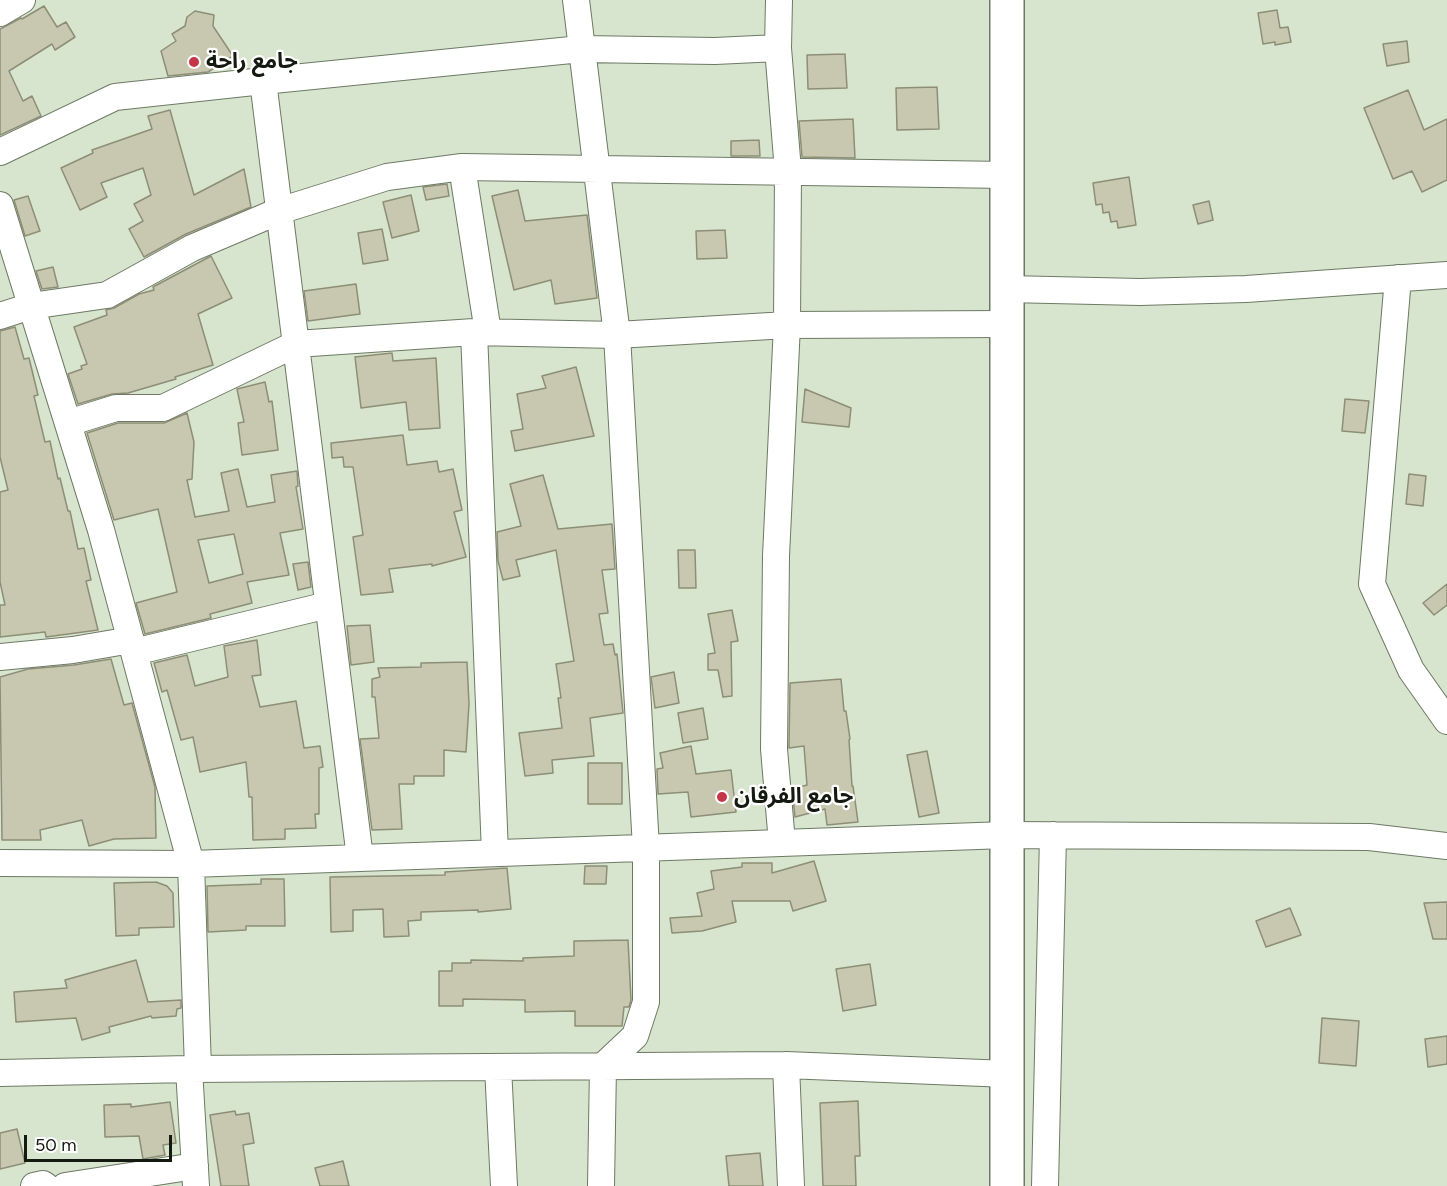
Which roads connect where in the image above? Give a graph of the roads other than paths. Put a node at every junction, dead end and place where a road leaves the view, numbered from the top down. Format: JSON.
{"nodes":[{"id":1,"x":22,"y":0,"type":"edge"},
{"id":2,"x":576,"y":0,"type":"edge"},
{"id":3,"x":779,"y":0,"type":"edge"},
{"id":4,"x":1007,"y":0,"type":"edge"},
{"id":5,"x":0,"y":13,"type":"edge"},
{"id":6,"x":778,"y":48,"type":"junction"},
{"id":7,"x":581,"y":49,"type":"junction"},
{"id":8,"x":263,"y":81,"type":"junction"},
{"id":9,"x":0,"y":152,"type":"edge"},
{"id":10,"x":462,"y":168,"type":"junction"},
{"id":11,"x":596,"y":171,"type":"junction"},
{"id":12,"x":788,"y":171,"type":"junction"},
{"id":13,"x":1007,"y":175,"type":"junction"},
{"id":14,"x":0,"y":205,"type":"edge"},
{"id":15,"x":279,"y":211,"type":"junction"},
{"id":16,"x":1447,"y":275,"type":"edge"},
{"id":17,"x":1398,"y":278,"type":"junction"},
{"id":18,"x":1007,"y":289,"type":"junction"},
{"id":19,"x":31,"y":306,"type":"junction"},
{"id":20,"x":0,"y":316,"type":"edge"},
{"id":21,"x":1007,"y":324,"type":"junction"},
{"id":22,"x":787,"y":325,"type":"junction"},
{"id":23,"x":481,"y":332,"type":"junction"},
{"id":24,"x":617,"y":335,"type":"junction"},
{"id":25,"x":296,"y":344,"type":"junction"},
{"id":26,"x":68,"y":423,"type":"junction"},
{"id":27,"x":328,"y":605,"type":"junction"},
{"id":28,"x":132,"y":646,"type":"junction"},
{"id":29,"x":0,"y":657,"type":"edge"},
{"id":30,"x":1447,"y":721,"type":"edge"},
{"id":31,"x":1006,"y":835,"type":"junction"},
{"id":32,"x":1053,"y":835,"type":"junction"},
{"id":33,"x":782,"y":843,"type":"junction"},
{"id":34,"x":1447,"y":846,"type":"edge"},
{"id":35,"x":646,"y":848,"type":"junction"},
{"id":36,"x":495,"y":853,"type":"junction"},
{"id":37,"x":360,"y":858,"type":"junction"},
{"id":38,"x":0,"y":862,"type":"edge"},
{"id":39,"x":191,"y":864,"type":"junction"},
{"id":40,"x":786,"y":1065,"type":"junction"},
{"id":41,"x":603,"y":1066,"type":"junction"},
{"id":42,"x":498,"y":1067,"type":"junction"},
{"id":43,"x":194,"y":1069,"type":"junction"},
{"id":44,"x":0,"y":1073,"type":"edge"},
{"id":45,"x":1008,"y":1074,"type":"junction"},
{"id":46,"x":195,"y":1176,"type":"edge"},
{"id":47,"x":34,"y":1186,"type":"edge"},
{"id":48,"x":46,"y":1186,"type":"edge"},
{"id":49,"x":65,"y":1186,"type":"edge"},
{"id":50,"x":504,"y":1186,"type":"edge"},
{"id":51,"x":601,"y":1186,"type":"edge"},
{"id":52,"x":791,"y":1186,"type":"edge"},
{"id":53,"x":1007,"y":1186,"type":"edge"},
{"id":54,"x":1045,"y":1186,"type":"edge"}],
"edges":[{"from":1,"to":5,"type":"street"},
{"from":2,"to":7,"type":"street"},
{"from":3,"to":6,"type":"street"},
{"from":4,"to":13,"type":"main road"},
{"from":6,"to":7,"type":"street"},
{"from":6,"to":12,"type":"street"},
{"from":7,"to":8,"type":"street"},
{"from":7,"to":11,"type":"street"},
{"from":8,"to":9,"type":"street"},
{"from":8,"to":15,"type":"street"},
{"from":10,"to":11,"type":"street"},
{"from":10,"to":15,"type":"street"},
{"from":10,"to":23,"type":"street"},
{"from":11,"to":12,"type":"street"},
{"from":11,"to":24,"type":"street"},
{"from":12,"to":13,"type":"street"},
{"from":12,"to":22,"type":"street"},
{"from":13,"to":18,"type":"main road"},
{"from":14,"to":19,"type":"street"},
{"from":15,"to":19,"type":"street"},
{"from":15,"to":25,"type":"street"},
{"from":16,"to":17,"type":"street"},
{"from":17,"to":18,"type":"street"},
{"from":17,"to":30,"type":"street"},
{"from":18,"to":21,"type":"main road"},
{"from":19,"to":20,"type":"street"},
{"from":19,"to":26,"type":"street"},
{"from":21,"to":22,"type":"street"},
{"from":21,"to":31,"type":"main road"},
{"from":22,"to":24,"type":"street"},
{"from":22,"to":33,"type":"street"},
{"from":23,"to":24,"type":"street"},
{"from":23,"to":25,"type":"street"},
{"from":23,"to":36,"type":"street"},
{"from":24,"to":35,"type":"street"},
{"from":25,"to":26,"type":"street"},
{"from":25,"to":27,"type":"street"},
{"from":26,"to":28,"type":"street"},
{"from":27,"to":28,"type":"street"},
{"from":27,"to":37,"type":"street"},
{"from":28,"to":29,"type":"street"},
{"from":28,"to":39,"type":"street"},
{"from":31,"to":32,"type":"street"},
{"from":31,"to":33,"type":"street"},
{"from":31,"to":45,"type":"main road"},
{"from":32,"to":34,"type":"street"},
{"from":32,"to":54,"type":"street"},
{"from":33,"to":35,"type":"street"},
{"from":35,"to":36,"type":"street"},
{"from":35,"to":41,"type":"street"},
{"from":36,"to":37,"type":"street"},
{"from":37,"to":39,"type":"street"},
{"from":38,"to":39,"type":"street"},
{"from":39,"to":43,"type":"street"},
{"from":40,"to":41,"type":"street"},
{"from":40,"to":45,"type":"street"},
{"from":40,"to":52,"type":"street"},
{"from":41,"to":42,"type":"street"},
{"from":41,"to":51,"type":"street"},
{"from":42,"to":43,"type":"street"},
{"from":42,"to":50,"type":"street"},
{"from":43,"to":44,"type":"street"},
{"from":43,"to":46,"type":"street"},
{"from":45,"to":53,"type":"main road"},
{"from":46,"to":49,"type":"street"},
{"from":47,"to":48,"type":"street"}]}
